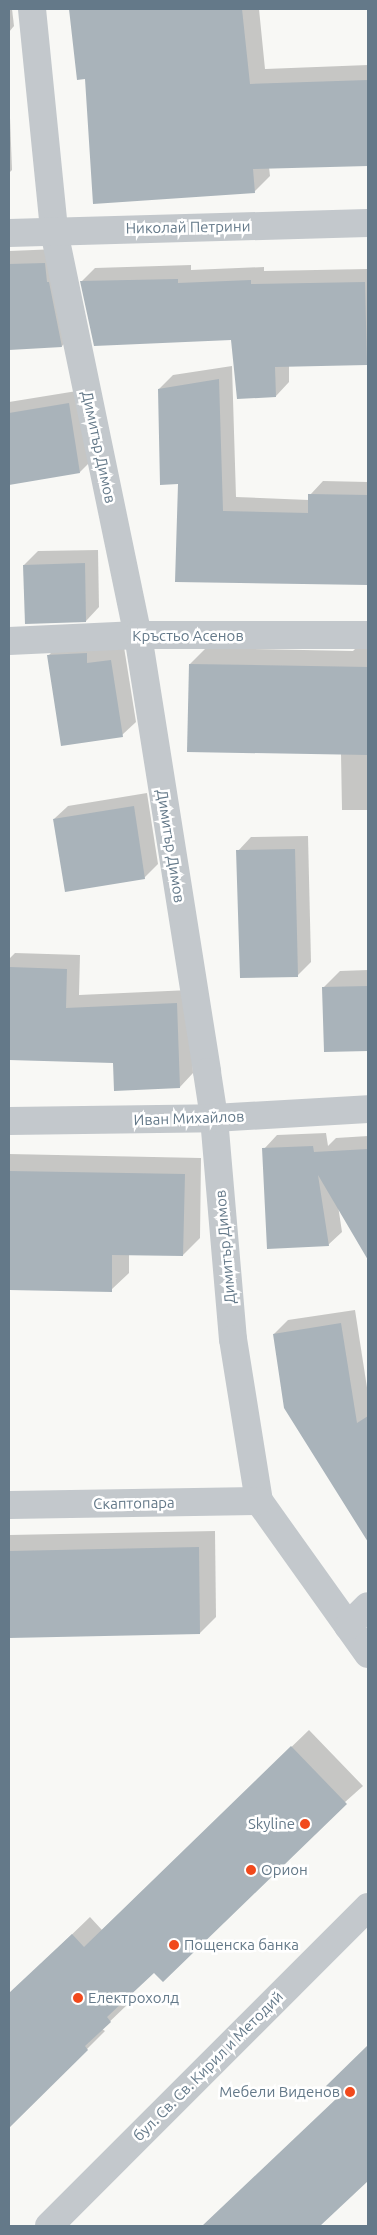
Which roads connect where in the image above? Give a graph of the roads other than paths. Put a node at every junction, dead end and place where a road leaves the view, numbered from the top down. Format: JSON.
{"nodes":[{"id":1,"x":32,"y":9,"type":"edge"},
{"id":2,"x":368,"y":223,"type":"edge"},
{"id":3,"x":54,"y":231,"type":"junction"},
{"id":4,"x":9,"y":233,"type":"edge"},
{"id":5,"x":138,"y":635,"type":"junction"},
{"id":6,"x":368,"y":635,"type":"edge"},
{"id":7,"x":9,"y":640,"type":"edge"},
{"id":8,"x":368,"y":1109,"type":"edge"},
{"id":9,"x":214,"y":1118,"type":"junction"},
{"id":10,"x":9,"y":1121,"type":"edge"},
{"id":11,"x":259,"y":1501,"type":"junction"},
{"id":12,"x":9,"y":1505,"type":"edge"},
{"id":13,"x":368,"y":1606,"type":"edge"},
{"id":14,"x":348,"y":1626,"type":"junction"},
{"id":15,"x":368,"y":1654,"type":"edge"},
{"id":16,"x":368,"y":1907,"type":"edge"},
{"id":17,"x":49,"y":2226,"type":"edge"}],
"edges":[{"from":1,"to":3,"type":"street","name":"Димитър Димов"},
{"from":2,"to":3,"type":"street","name":"Николай Петрини"},
{"from":3,"to":4,"type":"street","name":"Николай Петрини"},
{"from":3,"to":5,"type":"street","name":"Димитър Димов"},
{"from":5,"to":6,"type":"street","name":"Кръстьо Асенов"},
{"from":5,"to":7,"type":"street","name":"Кръстьо Асенов"},
{"from":5,"to":9,"type":"street","name":"Димитър Димов"},
{"from":8,"to":9,"type":"street","name":"Иван Михайлов"},
{"from":9,"to":10,"type":"street","name":"Иван Михайлов"},
{"from":9,"to":11,"type":"street","name":"Димитър Димов"},
{"from":11,"to":12,"type":"street","name":"Скаптопара"},
{"from":11,"to":14,"type":"street","name":"Димитър Димов"},
{"from":13,"to":14,"type":"street"},
{"from":14,"to":15,"type":"street","name":"Димитър Димов"},
{"from":16,"to":17,"type":"street","name":"бул. Св. Св. Кирил и Методий"}]}
